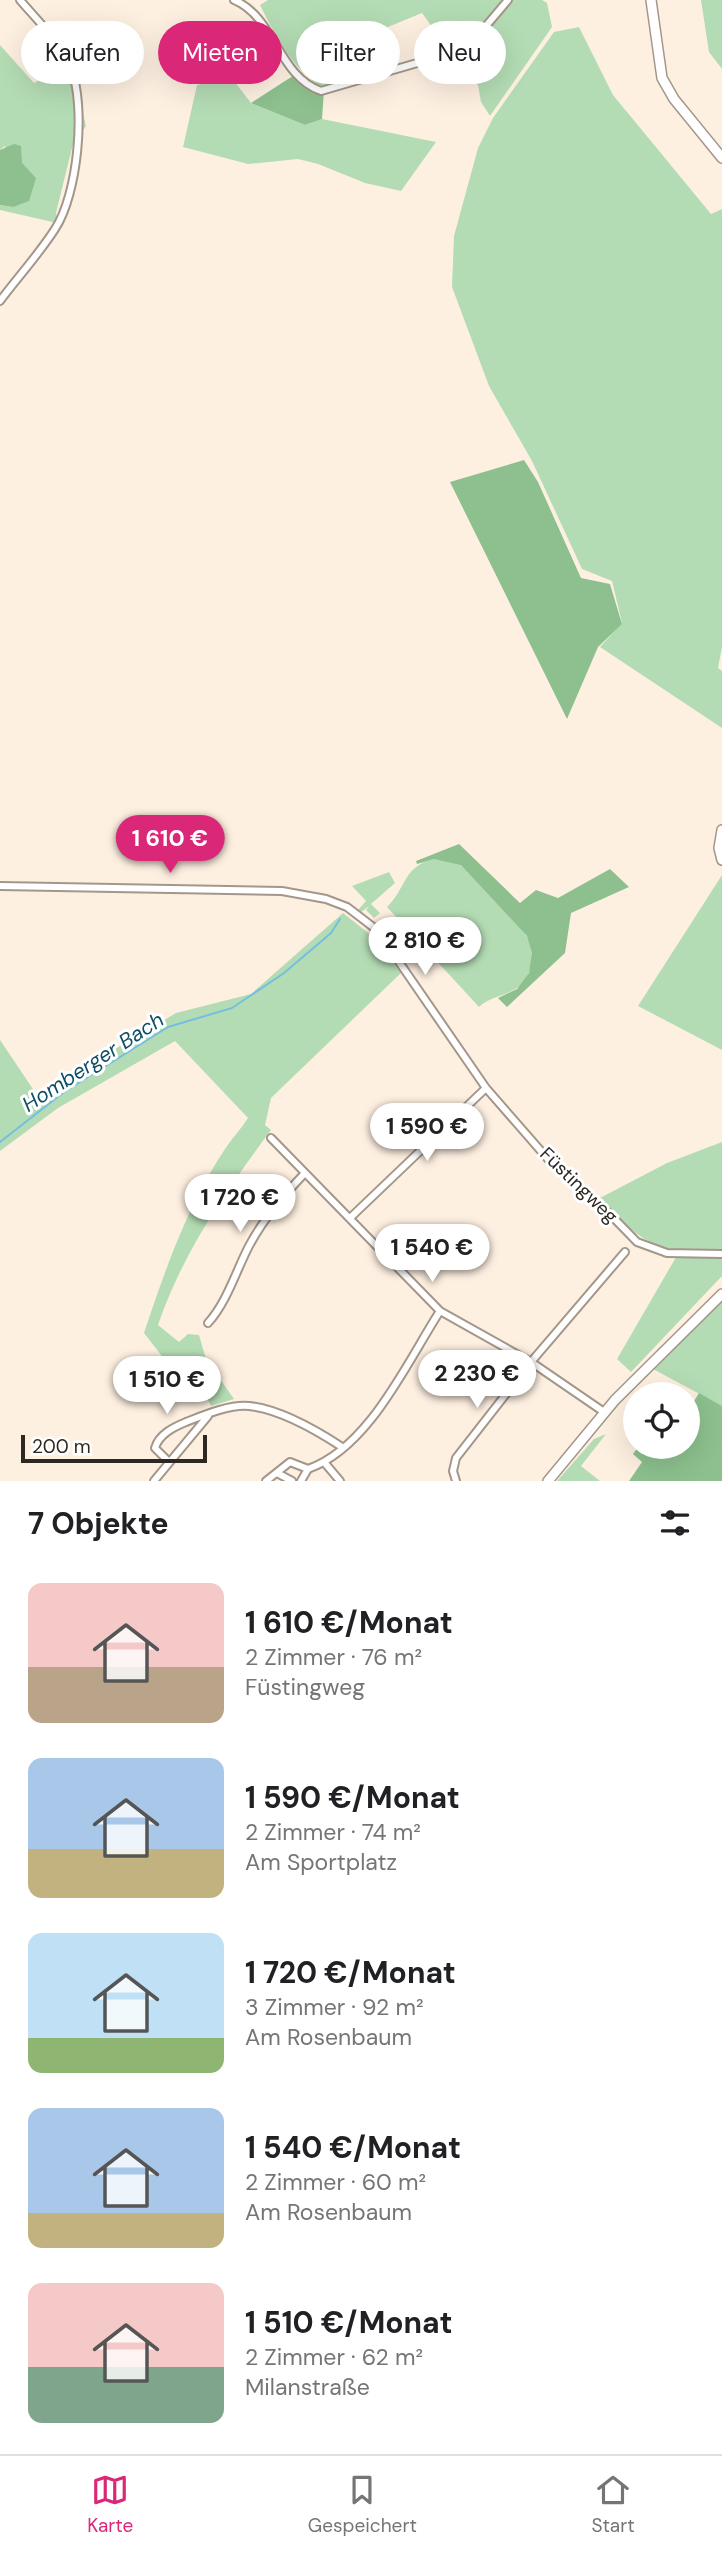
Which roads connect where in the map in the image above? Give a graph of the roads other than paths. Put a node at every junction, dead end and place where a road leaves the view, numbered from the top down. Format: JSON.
{"nodes":[{"id":1,"x":20,"y":0,"type":"edge"},
{"id":2,"x":33,"y":0,"type":"edge"},
{"id":3,"x":234,"y":0,"type":"edge"},
{"id":4,"x":508,"y":0,"type":"edge"},
{"id":5,"x":651,"y":0,"type":"edge"},
{"id":6,"x":29,"y":11,"type":"junction"},
{"id":7,"x":722,"y":158,"type":"edge"},
{"id":8,"x":0,"y":301,"type":"edge"},
{"id":9,"x":722,"y":830,"type":"edge"},
{"id":10,"x":722,"y":860,"type":"edge"},
{"id":11,"x":0,"y":886,"type":"edge"},
{"id":12,"x":486,"y":1088,"type":"junction"},
{"id":13,"x":271,"y":1138,"type":"dead end"},
{"id":14,"x":305,"y":1173,"type":"junction"},
{"id":15,"x":350,"y":1218,"type":"junction"},
{"id":16,"x":625,"y":1252,"type":"dead end"},
{"id":17,"x":722,"y":1254,"type":"edge"},
{"id":18,"x":722,"y":1294,"type":"edge"},
{"id":19,"x":440,"y":1311,"type":"junction"},
{"id":20,"x":208,"y":1323,"type":"dead end"},
{"id":21,"x":531,"y":1362,"type":"junction"},
{"id":22,"x":604,"y":1412,"type":"junction"},
{"id":23,"x":209,"y":1414,"type":"junction"},
{"id":24,"x":342,"y":1447,"type":"junction"},
{"id":25,"x":324,"y":1461,"type":"junction"},
{"id":26,"x":169,"y":1462,"type":"junction"},
{"id":27,"x":308,"y":1469,"type":"junction"},
{"id":28,"x":276,"y":1473,"type":"junction"},
{"id":29,"x":154,"y":1481,"type":"edge"},
{"id":30,"x":266,"y":1481,"type":"edge"},
{"id":31,"x":292,"y":1481,"type":"edge"},
{"id":32,"x":301,"y":1481,"type":"edge"},
{"id":33,"x":340,"y":1481,"type":"edge"},
{"id":34,"x":456,"y":1481,"type":"edge"},
{"id":35,"x":548,"y":1481,"type":"edge"}],
"edges":[{"from":1,"to":6,"type":"street"},
{"from":2,"to":6,"type":"street"},
{"from":3,"to":4,"type":"street"},
{"from":5,"to":7,"type":"main road"},
{"from":6,"to":8,"type":"street"},
{"from":9,"to":10,"type":"main road"},
{"from":11,"to":12,"type":"street","name":"Füstingweg"},
{"from":12,"to":15,"type":"street"},
{"from":12,"to":17,"type":"street","name":"Füstingweg"},
{"from":13,"to":14,"type":"street"},
{"from":14,"to":15,"type":"street"},
{"from":14,"to":20,"type":"street"},
{"from":15,"to":19,"type":"street"},
{"from":16,"to":21,"type":"street"},
{"from":18,"to":22,"type":"main road"},
{"from":19,"to":21,"type":"street"},
{"from":19,"to":24,"type":"street"},
{"from":21,"to":22,"type":"street"},
{"from":21,"to":34,"type":"street"},
{"from":22,"to":35,"type":"main road"},
{"from":23,"to":24,"type":"street"},
{"from":23,"to":26,"type":"street"},
{"from":23,"to":26,"type":"street"},
{"from":24,"to":25,"type":"street"},
{"from":25,"to":27,"type":"street"},
{"from":25,"to":33,"type":"street"},
{"from":26,"to":29,"type":"street"},
{"from":27,"to":28,"type":"street"},
{"from":27,"to":32,"type":"street"},
{"from":28,"to":30,"type":"street"},
{"from":28,"to":31,"type":"street"}]}
